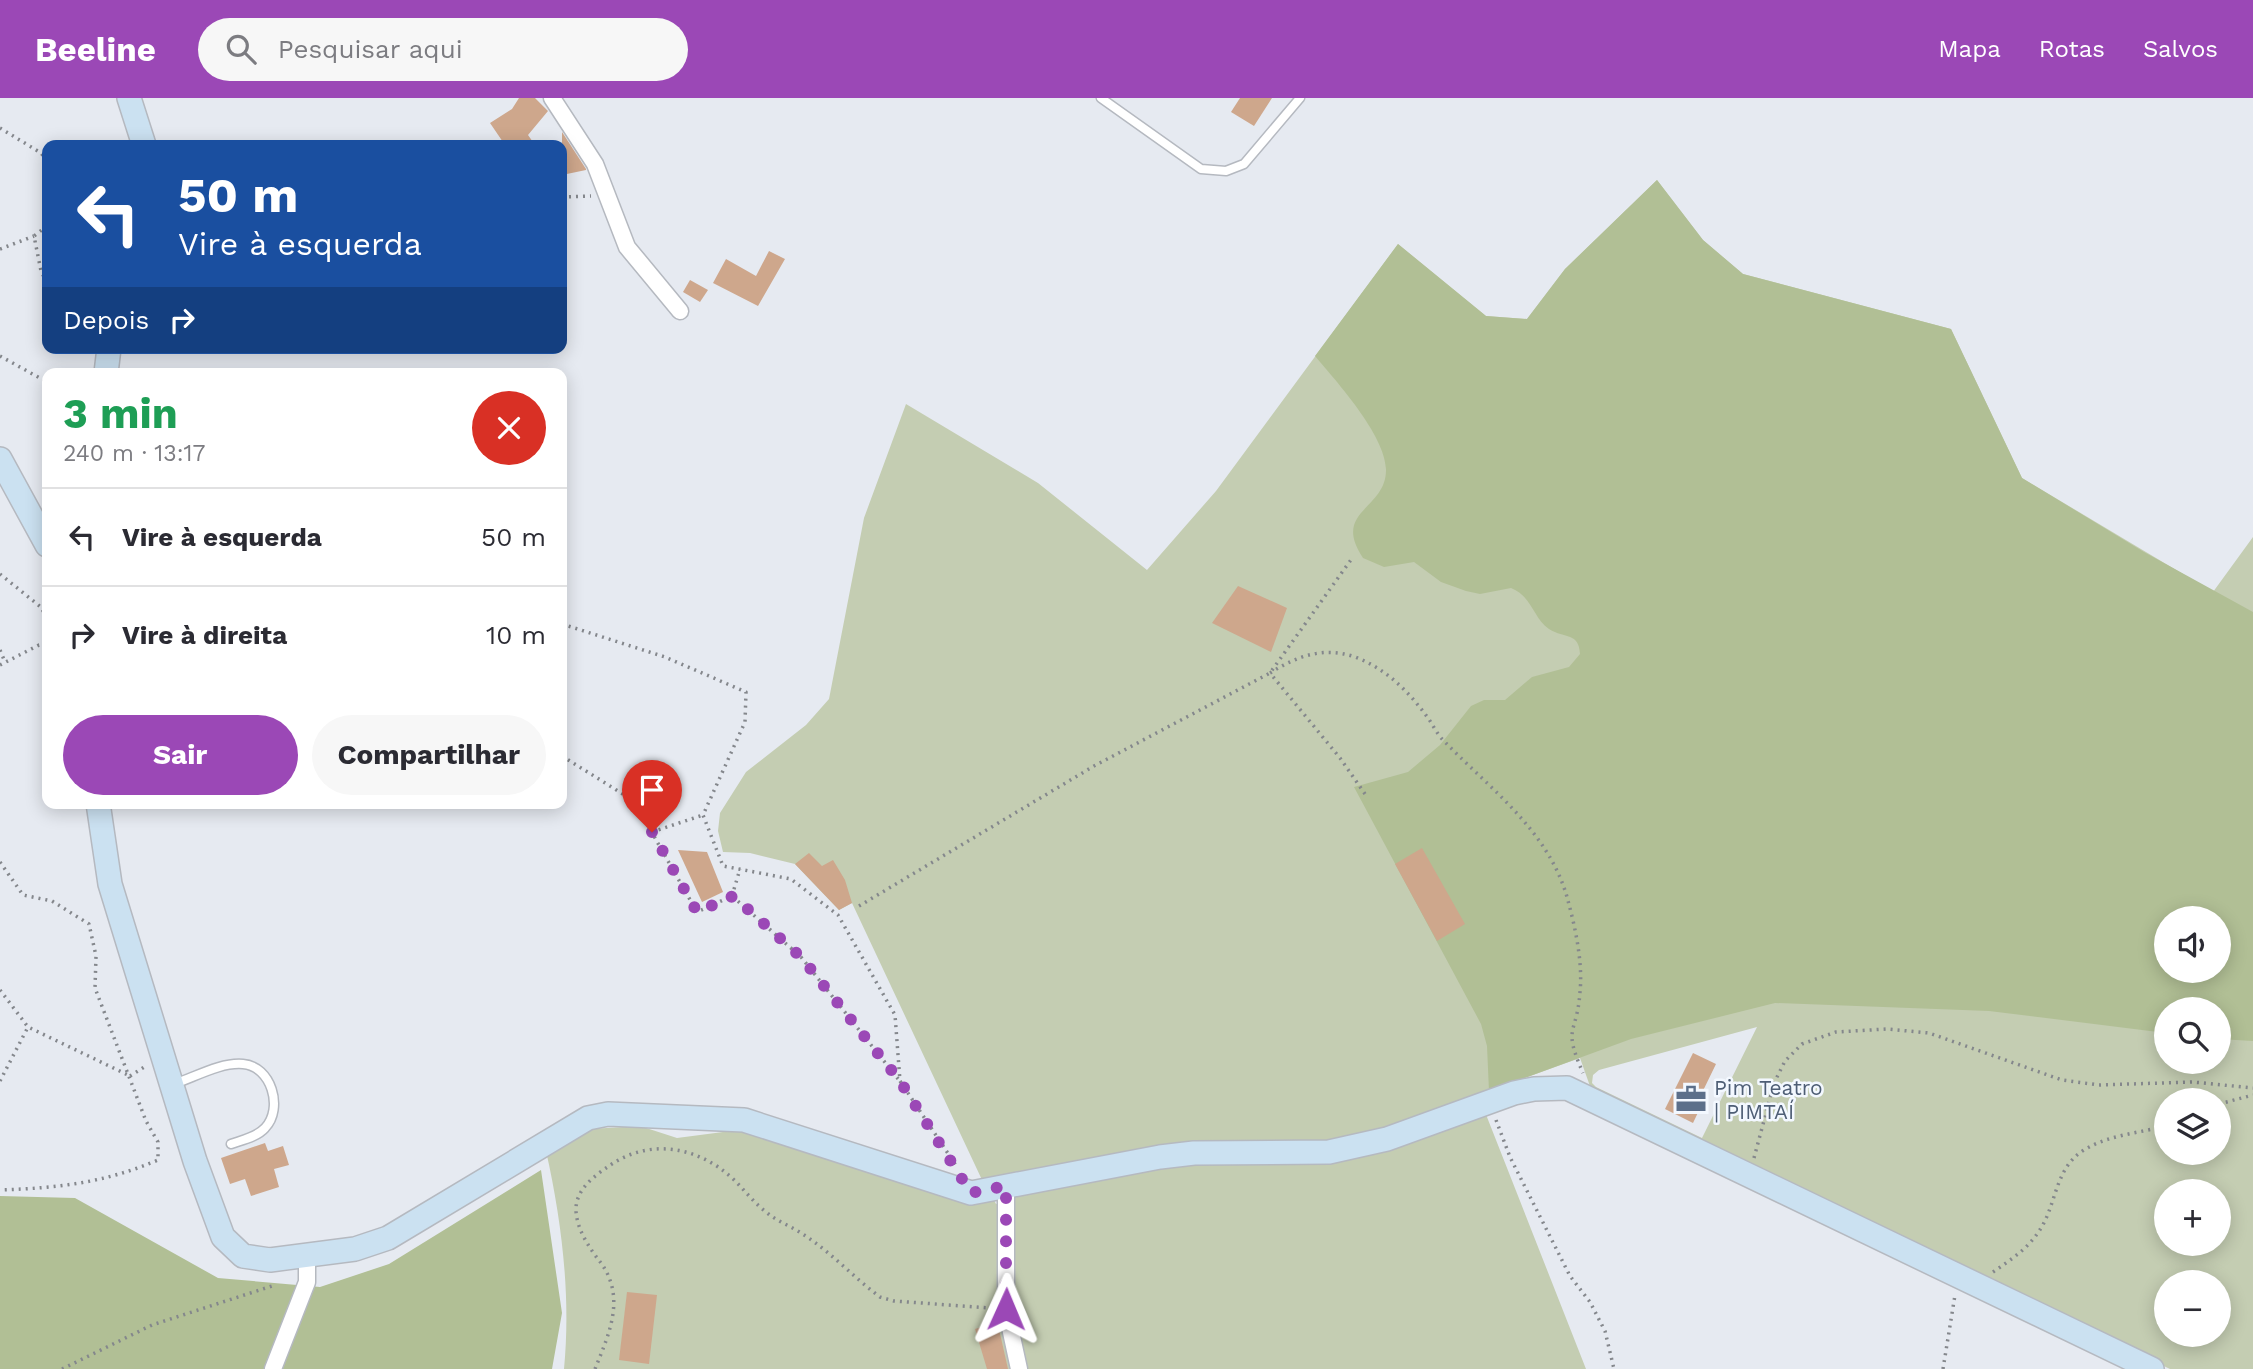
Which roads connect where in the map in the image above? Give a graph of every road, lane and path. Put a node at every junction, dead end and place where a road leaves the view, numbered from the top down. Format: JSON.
{"nodes":[{"id":1,"x":129,"y":98,"type":"edge"},
{"id":2,"x":552,"y":98,"type":"edge"},
{"id":3,"x":1101,"y":98,"type":"edge"},
{"id":4,"x":1300,"y":98,"type":"edge"},
{"id":5,"x":0,"y":128,"type":"edge"},
{"id":6,"x":144,"y":140,"type":"edge"},
{"id":7,"x":42,"y":154,"type":"edge"},
{"id":8,"x":605,"y":193,"type":"junction"},
{"id":9,"x":567,"y":197,"type":"edge"},
{"id":10,"x":42,"y":230,"type":"edge"},
{"id":11,"x":34,"y":236,"type":"junction"},
{"id":12,"x":0,"y":249,"type":"edge"},
{"id":13,"x":42,"y":273,"type":"edge"},
{"id":14,"x":680,"y":311,"type":"dead end"},
{"id":15,"x":0,"y":356,"type":"edge"},
{"id":16,"x":42,"y":379,"type":"edge"},
{"id":17,"x":0,"y":459,"type":"edge"},
{"id":18,"x":42,"y":536,"type":"edge"},
{"id":19,"x":1353,"y":557,"type":"dead end"},
{"id":20,"x":0,"y":574,"type":"edge"},
{"id":21,"x":42,"y":608,"type":"edge"},
{"id":22,"x":567,"y":626,"type":"edge"},
{"id":23,"x":42,"y":645,"type":"edge"},
{"id":24,"x":0,"y":650,"type":"edge"},
{"id":25,"x":5,"y":662,"type":"junction"},
{"id":26,"x":0,"y":665,"type":"edge"},
{"id":27,"x":1270,"y":673,"type":"junction"},
{"id":28,"x":567,"y":759,"type":"edge"},
{"id":29,"x":1365,"y":794,"type":"dead end"},
{"id":30,"x":99,"y":809,"type":"edge"},
{"id":31,"x":703,"y":815,"type":"junction"},
{"id":32,"x":652,"y":832,"type":"junction"},
{"id":33,"x":0,"y":862,"type":"edge"},
{"id":34,"x":740,"y":869,"type":"junction"},
{"id":35,"x":733,"y":896,"type":"junction"},
{"id":36,"x":859,"y":906,"type":"dead end"},
{"id":37,"x":0,"y":990,"type":"edge"},
{"id":38,"x":28,"y":1027,"type":"junction"},
{"id":39,"x":130,"y":1076,"type":"junction"},
{"id":40,"x":0,"y":1081,"type":"edge"},
{"id":41,"x":900,"y":1081,"type":"junction"},
{"id":42,"x":172,"y":1085,"type":"junction"},
{"id":43,"x":2253,"y":1088,"type":"edge"},
{"id":44,"x":2253,"y":1095,"type":"edge"},
{"id":45,"x":1592,"y":1098,"type":"junction"},
{"id":46,"x":2231,"y":1101,"type":"edge"},
{"id":47,"x":1489,"y":1102,"type":"junction"},
{"id":48,"x":2154,"y":1129,"type":"edge"},
{"id":49,"x":231,"y":1144,"type":"dead end"},
{"id":50,"x":1749,"y":1175,"type":"junction"},
{"id":51,"x":1006,"y":1186,"type":"junction"},
{"id":52,"x":0,"y":1190,"type":"edge"},
{"id":53,"x":971,"y":1193,"type":"junction"},
{"id":54,"x":307,"y":1257,"type":"junction"},
{"id":55,"x":1963,"y":1278,"type":"junction"},
{"id":56,"x":272,"y":1286,"type":"dead end"},
{"id":57,"x":1006,"y":1309,"type":"junction"},
{"id":58,"x":62,"y":1369,"type":"edge"},
{"id":59,"x":273,"y":1369,"type":"edge"},
{"id":60,"x":595,"y":1369,"type":"edge"},
{"id":61,"x":1019,"y":1369,"type":"edge"},
{"id":62,"x":1614,"y":1369,"type":"edge"},
{"id":63,"x":1943,"y":1369,"type":"edge"},
{"id":64,"x":2152,"y":1369,"type":"edge"}],
"edges":[{"from":1,"to":6,"type":"street"},
{"from":2,"to":8,"type":"street"},
{"from":3,"to":4,"type":"lane"},
{"from":5,"to":7,"type":"path"},
{"from":8,"to":9,"type":"path"},
{"from":8,"to":14,"type":"street"},
{"from":10,"to":11,"type":"path"},
{"from":11,"to":12,"type":"path"},
{"from":11,"to":13,"type":"path"},
{"from":15,"to":16,"type":"path"},
{"from":17,"to":18,"type":"street"},
{"from":19,"to":27,"type":"path"},
{"from":20,"to":21,"type":"path"},
{"from":22,"to":31,"type":"path"},
{"from":23,"to":25,"type":"path"},
{"from":24,"to":25,"type":"path"},
{"from":25,"to":26,"type":"path"},
{"from":27,"to":29,"type":"path"},
{"from":27,"to":36,"type":"path"},
{"from":27,"to":45,"type":"path"},
{"from":28,"to":32,"type":"path"},
{"from":30,"to":42,"type":"street"},
{"from":31,"to":32,"type":"path"},
{"from":31,"to":34,"type":"path"},
{"from":32,"to":35,"type":"path"},
{"from":33,"to":39,"type":"path"},
{"from":34,"to":35,"type":"path"},
{"from":34,"to":41,"type":"path"},
{"from":35,"to":41,"type":"path"},
{"from":37,"to":38,"type":"path"},
{"from":38,"to":39,"type":"path"},
{"from":38,"to":40,"type":"path"},
{"from":39,"to":52,"type":"path"},
{"from":41,"to":53,"type":"path"},
{"from":42,"to":49,"type":"lane"},
{"from":42,"to":54,"type":"street"},
{"from":43,"to":50,"type":"path"},
{"from":44,"to":46,"type":"path"},
{"from":45,"to":47,"type":"street"},
{"from":45,"to":50,"type":"street"},
{"from":47,"to":51,"type":"street"},
{"from":47,"to":62,"type":"path"},
{"from":48,"to":55,"type":"path"},
{"from":50,"to":55,"type":"street"},
{"from":51,"to":53,"type":"street"},
{"from":51,"to":57,"type":"street"},
{"from":53,"to":54,"type":"street"},
{"from":54,"to":59,"type":"street"},
{"from":55,"to":63,"type":"path"},
{"from":55,"to":64,"type":"street"},
{"from":56,"to":58,"type":"path"},
{"from":57,"to":60,"type":"path"},
{"from":57,"to":61,"type":"street"}]}
